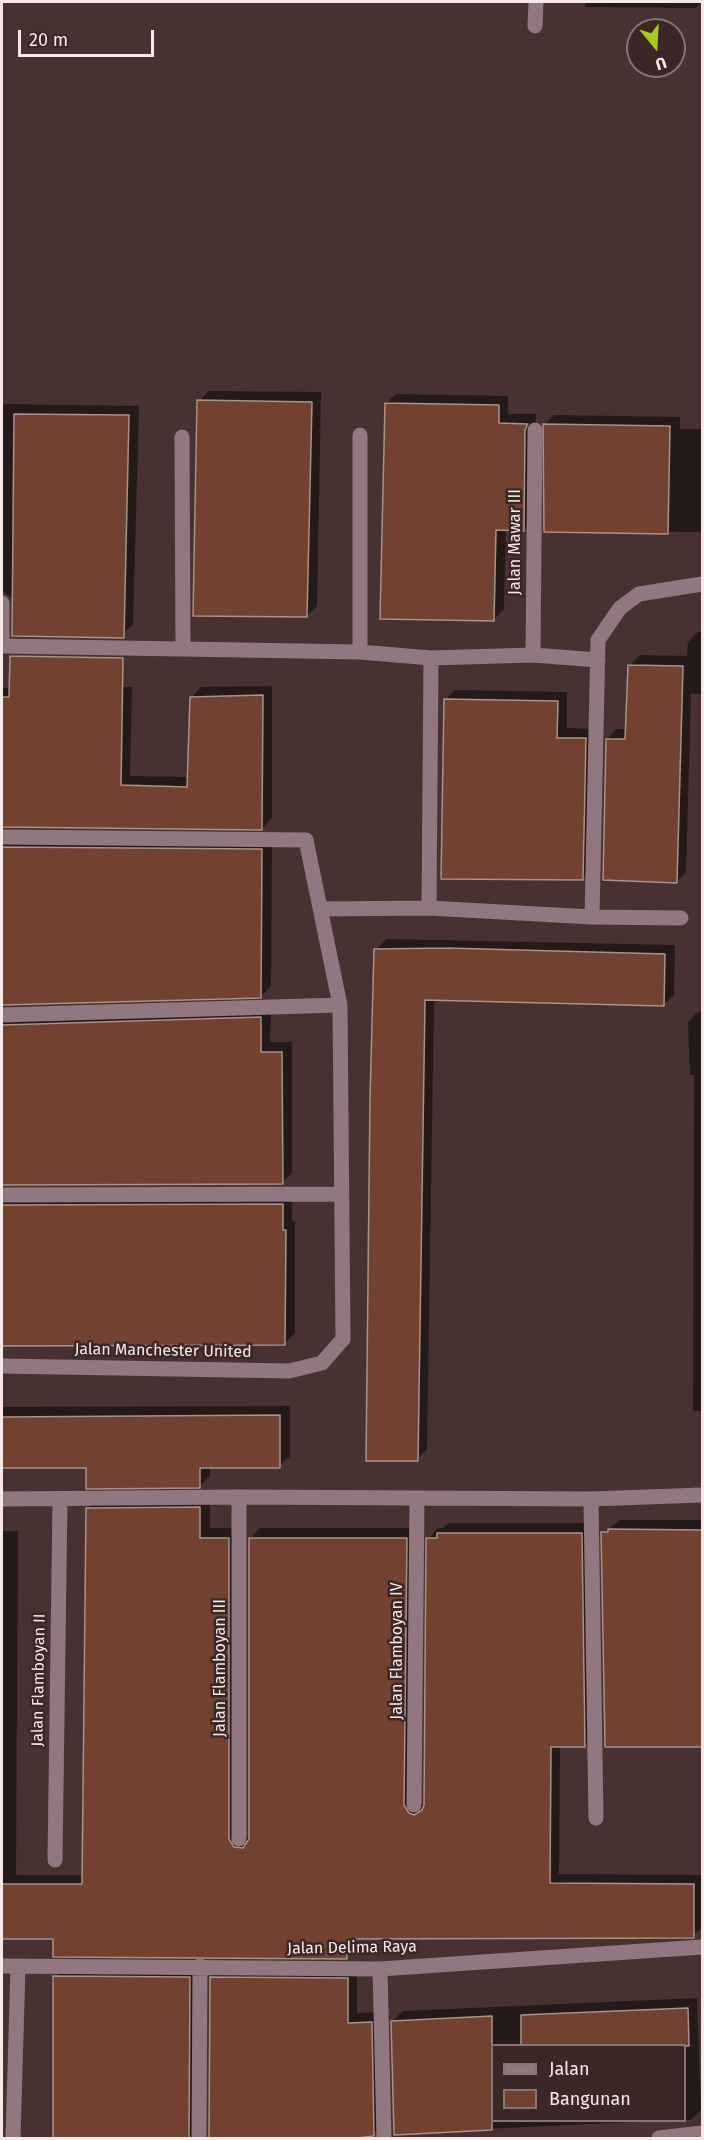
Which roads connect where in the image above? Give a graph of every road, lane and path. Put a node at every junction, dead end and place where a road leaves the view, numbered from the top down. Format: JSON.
{"nodes":[{"id":1,"x":536,"y":2,"type":"edge"},
{"id":2,"x":535,"y":26,"type":"dead end"},
{"id":3,"x":535,"y":430,"type":"dead end"},
{"id":4,"x":360,"y":435,"type":"dead end"},
{"id":5,"x":182,"y":437,"type":"dead end"},
{"id":6,"x":702,"y":584,"type":"edge"},
{"id":7,"x":2,"y":603,"type":"edge"},
{"id":8,"x":2,"y":646,"type":"edge"},
{"id":9,"x":183,"y":648,"type":"junction"},
{"id":10,"x":360,"y":652,"type":"junction"},
{"id":11,"x":533,"y":655,"type":"junction"},
{"id":12,"x":431,"y":658,"type":"junction"},
{"id":13,"x":598,"y":660,"type":"junction"},
{"id":14,"x":2,"y":837,"type":"edge"},
{"id":15,"x":429,"y":908,"type":"junction"},
{"id":16,"x":322,"y":909,"type":"junction"},
{"id":17,"x":592,"y":917,"type":"junction"},
{"id":18,"x":681,"y":918,"type":"dead end"},
{"id":19,"x":340,"y":1005,"type":"junction"},
{"id":20,"x":2,"y":1015,"type":"edge"},
{"id":21,"x":340,"y":1194,"type":"junction"},
{"id":22,"x":2,"y":1195,"type":"edge"},
{"id":23,"x":2,"y":1366,"type":"edge"},
{"id":24,"x":702,"y":1495,"type":"edge"},
{"id":25,"x":239,"y":1497,"type":"junction"},
{"id":26,"x":417,"y":1498,"type":"junction"},
{"id":27,"x":2,"y":1499,"type":"edge"},
{"id":28,"x":591,"y":1499,"type":"junction"},
{"id":29,"x":60,"y":1500,"type":"junction"},
{"id":30,"x":414,"y":1805,"type":"dead end"},
{"id":31,"x":596,"y":1818,"type":"dead end"},
{"id":32,"x":239,"y":1839,"type":"dead end"},
{"id":33,"x":55,"y":1860,"type":"dead end"},
{"id":34,"x":702,"y":1947,"type":"edge"},
{"id":35,"x":2,"y":1966,"type":"edge"},
{"id":36,"x":18,"y":1966,"type":"junction"},
{"id":37,"x":200,"y":1966,"type":"junction"},
{"id":38,"x":380,"y":1969,"type":"junction"},
{"id":39,"x":702,"y":2133,"type":"edge"},
{"id":40,"x":13,"y":2139,"type":"edge"},
{"id":41,"x":199,"y":2139,"type":"edge"},
{"id":42,"x":384,"y":2139,"type":"edge"},
{"id":43,"x":659,"y":2139,"type":"edge"}],
"edges":[{"from":1,"to":2,"type":"street"},
{"from":3,"to":11,"type":"street","name":"Jalan Mawar III"},
{"from":4,"to":10,"type":"street"},
{"from":5,"to":9,"type":"street"},
{"from":6,"to":13,"type":"street"},
{"from":7,"to":8,"type":"street"},
{"from":8,"to":9,"type":"street"},
{"from":9,"to":10,"type":"street"},
{"from":10,"to":12,"type":"street"},
{"from":11,"to":12,"type":"street"},
{"from":11,"to":13,"type":"street"},
{"from":12,"to":15,"type":"street"},
{"from":13,"to":17,"type":"street"},
{"from":14,"to":16,"type":"street"},
{"from":15,"to":16,"type":"street"},
{"from":15,"to":17,"type":"street"},
{"from":16,"to":19,"type":"street"},
{"from":17,"to":18,"type":"street"},
{"from":19,"to":20,"type":"street"},
{"from":19,"to":21,"type":"street"},
{"from":21,"to":22,"type":"street"},
{"from":21,"to":23,"type":"street","name":"Jalan Manchester United"},
{"from":24,"to":28,"type":"street"},
{"from":25,"to":26,"type":"street"},
{"from":25,"to":29,"type":"street"},
{"from":25,"to":32,"type":"street","name":"Jalan Flamboyan III"},
{"from":26,"to":28,"type":"street"},
{"from":26,"to":30,"type":"street","name":"Jalan Flamboyan IV"},
{"from":27,"to":29,"type":"street"},
{"from":28,"to":31,"type":"street"},
{"from":29,"to":33,"type":"street","name":"Jalan Flamboyan II"},
{"from":34,"to":38,"type":"street","name":"Jalan Delima Raya"},
{"from":35,"to":36,"type":"street","name":"Jalan Delima Raya"},
{"from":36,"to":37,"type":"street","name":"Jalan Delima Raya"},
{"from":36,"to":40,"type":"street"},
{"from":37,"to":38,"type":"street","name":"Jalan Delima Raya"},
{"from":37,"to":41,"type":"street"},
{"from":38,"to":42,"type":"street"},
{"from":39,"to":43,"type":"street"}]}
